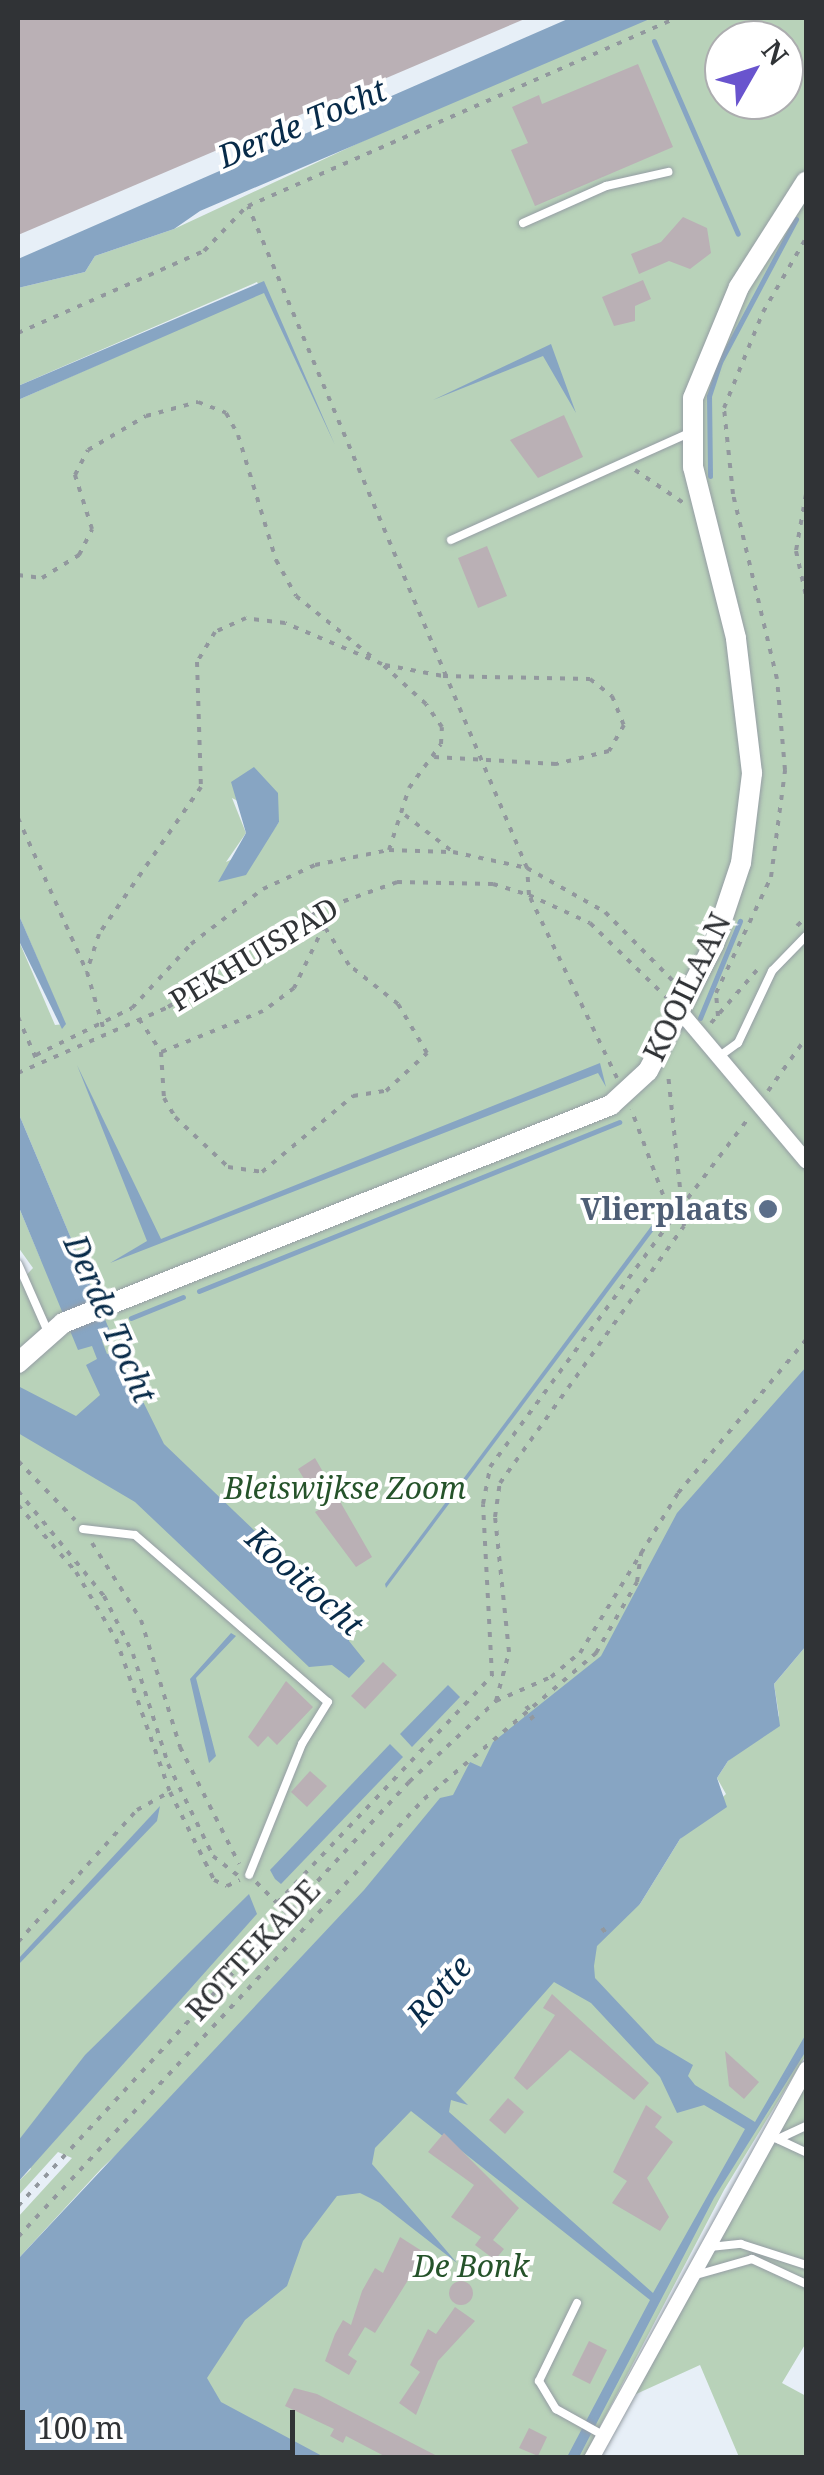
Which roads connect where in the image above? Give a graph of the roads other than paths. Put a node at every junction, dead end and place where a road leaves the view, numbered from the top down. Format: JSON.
{"nodes":[{"id":1,"x":668,"y":172,"type":"dead end"},
{"id":2,"x":806,"y":182,"type":"edge"},
{"id":3,"x":523,"y":223,"type":"dead end"},
{"id":4,"x":690,"y":433,"type":"junction"},
{"id":5,"x":451,"y":540,"type":"dead end"},
{"id":6,"x":806,"y":936,"type":"edge"},
{"id":7,"x":679,"y":1010,"type":"junction"},
{"id":8,"x":717,"y":1058,"type":"junction"},
{"id":9,"x":806,"y":1161,"type":"edge"},
{"id":10,"x":18,"y":1264,"type":"edge"},
{"id":11,"x":56,"y":1327,"type":"junction"},
{"id":12,"x":18,"y":1363,"type":"edge"},
{"id":13,"x":82,"y":1528,"type":"road end"},
{"id":14,"x":248,"y":1875,"type":"road end"},
{"id":15,"x":806,"y":2068,"type":"edge"},
{"id":16,"x":806,"y":2126,"type":"edge"},
{"id":17,"x":772,"y":2136,"type":"junction"},
{"id":18,"x":806,"y":2152,"type":"edge"},
{"id":19,"x":700,"y":2248,"type":"junction"},
{"id":20,"x":806,"y":2265,"type":"edge"},
{"id":21,"x":686,"y":2275,"type":"junction"},
{"id":22,"x":806,"y":2284,"type":"edge"},
{"id":23,"x":578,"y":2303,"type":"dead end"},
{"id":24,"x":600,"y":2433,"type":"junction"},
{"id":25,"x":591,"y":2458,"type":"edge"}],
"edges":[{"from":1,"to":3,"type":"lane"},
{"from":2,"to":4,"type":"street","name":"KOOILAAN"},
{"from":4,"to":5,"type":"lane"},
{"from":4,"to":7,"type":"street","name":"KOOILAAN"},
{"from":6,"to":8,"type":"lane"},
{"from":7,"to":8,"type":"street"},
{"from":7,"to":11,"type":"street","name":"KOOILAAN"},
{"from":8,"to":9,"type":"street"},
{"from":10,"to":11,"type":"lane"},
{"from":11,"to":12,"type":"street"},
{"from":13,"to":14,"type":"lane"},
{"from":15,"to":17,"type":"street"},
{"from":16,"to":17,"type":"lane"},
{"from":17,"to":18,"type":"lane"},
{"from":17,"to":19,"type":"street"},
{"from":19,"to":20,"type":"lane"},
{"from":19,"to":21,"type":"street"},
{"from":21,"to":22,"type":"lane"},
{"from":21,"to":24,"type":"street"},
{"from":23,"to":24,"type":"lane"},
{"from":24,"to":25,"type":"street"}]}
